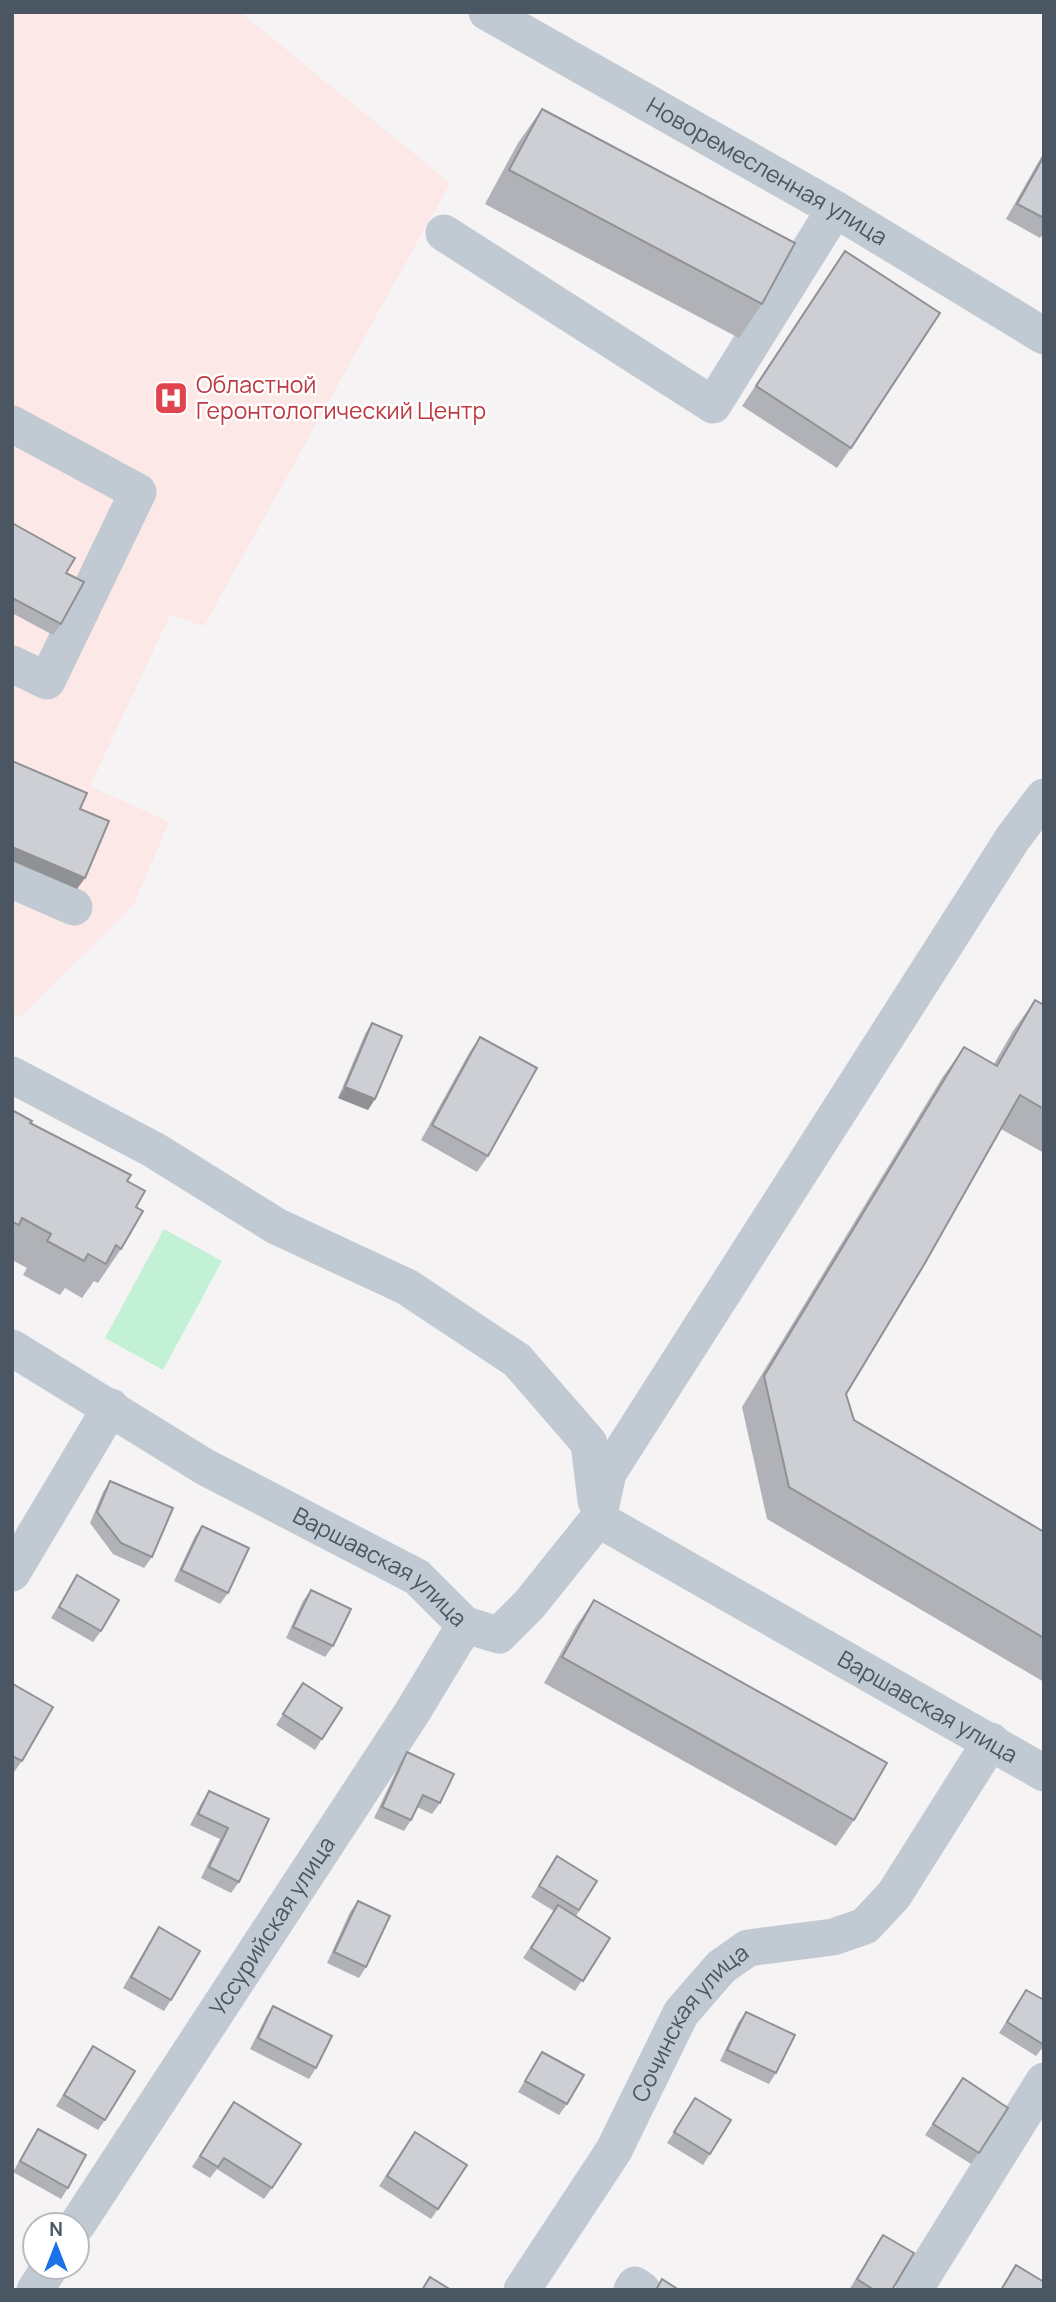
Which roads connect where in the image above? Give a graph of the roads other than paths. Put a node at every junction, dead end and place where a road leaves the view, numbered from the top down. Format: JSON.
{"nodes":[{"id":1,"x":487,"y":12,"type":"edge"},
{"id":2,"x":835,"y":209,"type":"junction"},
{"id":3,"x":444,"y":233,"type":"dead end"},
{"id":4,"x":1044,"y":336,"type":"edge"},
{"id":5,"x":12,"y":424,"type":"edge"},
{"id":6,"x":12,"y":664,"type":"edge"},
{"id":7,"x":1044,"y":797,"type":"edge"},
{"id":8,"x":12,"y":880,"type":"edge"},
{"id":9,"x":74,"y":907,"type":"dead end"},
{"id":10,"x":12,"y":1075,"type":"edge"},
{"id":11,"x":12,"y":1348,"type":"edge"},
{"id":12,"x":111,"y":1407,"type":"junction"},
{"id":13,"x":598,"y":1519,"type":"junction"},
{"id":14,"x":12,"y":1573,"type":"edge"},
{"id":15,"x":465,"y":1625,"type":"junction"},
{"id":16,"x":991,"y":1741,"type":"junction"},
{"id":17,"x":1044,"y":1773,"type":"edge"},
{"id":18,"x":1044,"y":2081,"type":"edge"},
{"id":19,"x":86,"y":2211,"type":"edge"},
{"id":20,"x":522,"y":2290,"type":"edge"},
{"id":21,"x":632,"y":2290,"type":"edge"},
{"id":22,"x":642,"y":2290,"type":"edge"},
{"id":23,"x":914,"y":2290,"type":"edge"}],
"edges":[{"from":1,"to":2,"type":"street","name":"Новоремесленная улица"},
{"from":2,"to":3,"type":"street"},
{"from":2,"to":4,"type":"street","name":"Новоремесленная улица"},
{"from":5,"to":6,"type":"street"},
{"from":7,"to":13,"type":"street"},
{"from":8,"to":9,"type":"street"},
{"from":10,"to":13,"type":"street"},
{"from":11,"to":12,"type":"street","name":"Варшавская улица"},
{"from":12,"to":14,"type":"street"},
{"from":12,"to":15,"type":"street","name":"Варшавская улица"},
{"from":13,"to":15,"type":"street","name":"Варшавская улица"},
{"from":13,"to":16,"type":"street","name":"Варшавская улица"},
{"from":15,"to":19,"type":"street","name":"Уссурийская улица"},
{"from":16,"to":17,"type":"street","name":"Варшавская улица"},
{"from":16,"to":20,"type":"street","name":"Сочинская улица"},
{"from":18,"to":23,"type":"street"},
{"from":21,"to":22,"type":"street"}]}
